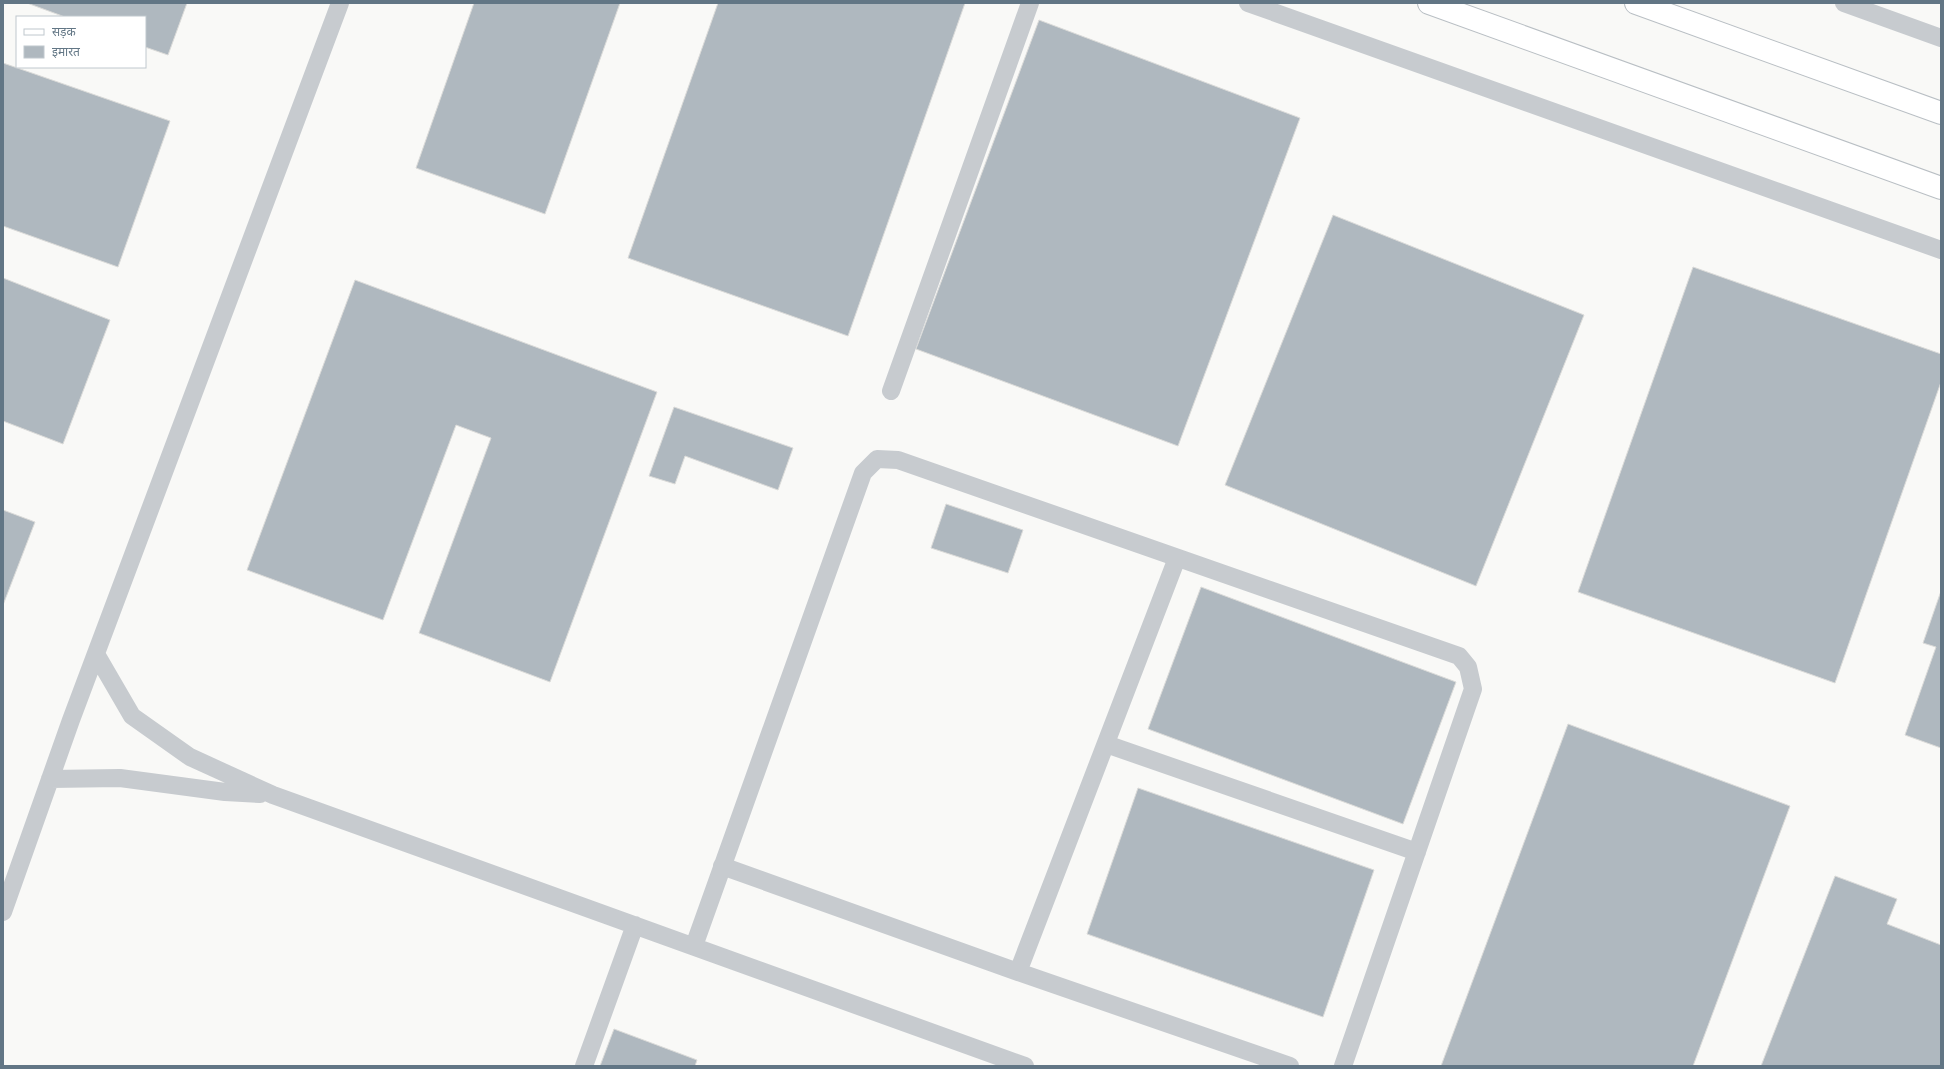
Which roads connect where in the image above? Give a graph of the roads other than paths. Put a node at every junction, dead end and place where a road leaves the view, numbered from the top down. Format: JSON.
{"nodes":[{"id":1,"x":340,"y":3,"type":"edge"},
{"id":2,"x":1030,"y":3,"type":"edge"},
{"id":3,"x":1248,"y":3,"type":"edge"},
{"id":4,"x":1429,"y":3,"type":"edge"},
{"id":5,"x":1636,"y":3,"type":"edge"},
{"id":6,"x":1844,"y":3,"type":"edge"},
{"id":7,"x":1941,"y":38,"type":"edge"},
{"id":8,"x":1941,"y":113,"type":"edge"},
{"id":9,"x":1941,"y":188,"type":"edge"},
{"id":10,"x":1941,"y":250,"type":"edge"},
{"id":11,"x":891,"y":391,"type":"dead end"},
{"id":12,"x":1178,"y":558,"type":"junction"},
{"id":13,"x":96,"y":654,"type":"junction"},
{"id":14,"x":1106,"y":744,"type":"junction"},
{"id":15,"x":50,"y":779,"type":"junction"},
{"id":16,"x":273,"y":795,"type":"junction"},
{"id":17,"x":1417,"y":852,"type":"junction"},
{"id":18,"x":722,"y":866,"type":"junction"},
{"id":19,"x":3,"y":912,"type":"edge"},
{"id":20,"x":635,"y":925,"type":"junction"},
{"id":21,"x":694,"y":946,"type":"junction"},
{"id":22,"x":1018,"y":972,"type":"junction"},
{"id":23,"x":584,"y":1066,"type":"edge"},
{"id":24,"x":1025,"y":1066,"type":"edge"},
{"id":25,"x":1290,"y":1066,"type":"edge"},
{"id":26,"x":1343,"y":1066,"type":"edge"}],
"edges":[{"from":1,"to":13,"type":"lane"},
{"from":2,"to":11,"type":"lane"},
{"from":3,"to":10,"type":"lane"},
{"from":4,"to":9,"type":"street"},
{"from":5,"to":8,"type":"street"},
{"from":6,"to":7,"type":"lane"},
{"from":12,"to":14,"type":"lane"},
{"from":12,"to":17,"type":"lane"},
{"from":12,"to":18,"type":"lane"},
{"from":13,"to":15,"type":"lane"},
{"from":13,"to":16,"type":"lane"},
{"from":14,"to":17,"type":"lane"},
{"from":14,"to":22,"type":"lane"},
{"from":15,"to":16,"type":"lane"},
{"from":15,"to":19,"type":"lane"},
{"from":16,"to":20,"type":"lane"},
{"from":17,"to":26,"type":"lane"},
{"from":18,"to":21,"type":"lane"},
{"from":18,"to":22,"type":"lane"},
{"from":20,"to":21,"type":"lane"},
{"from":20,"to":23,"type":"lane"},
{"from":21,"to":24,"type":"lane"},
{"from":22,"to":25,"type":"lane"}]}
